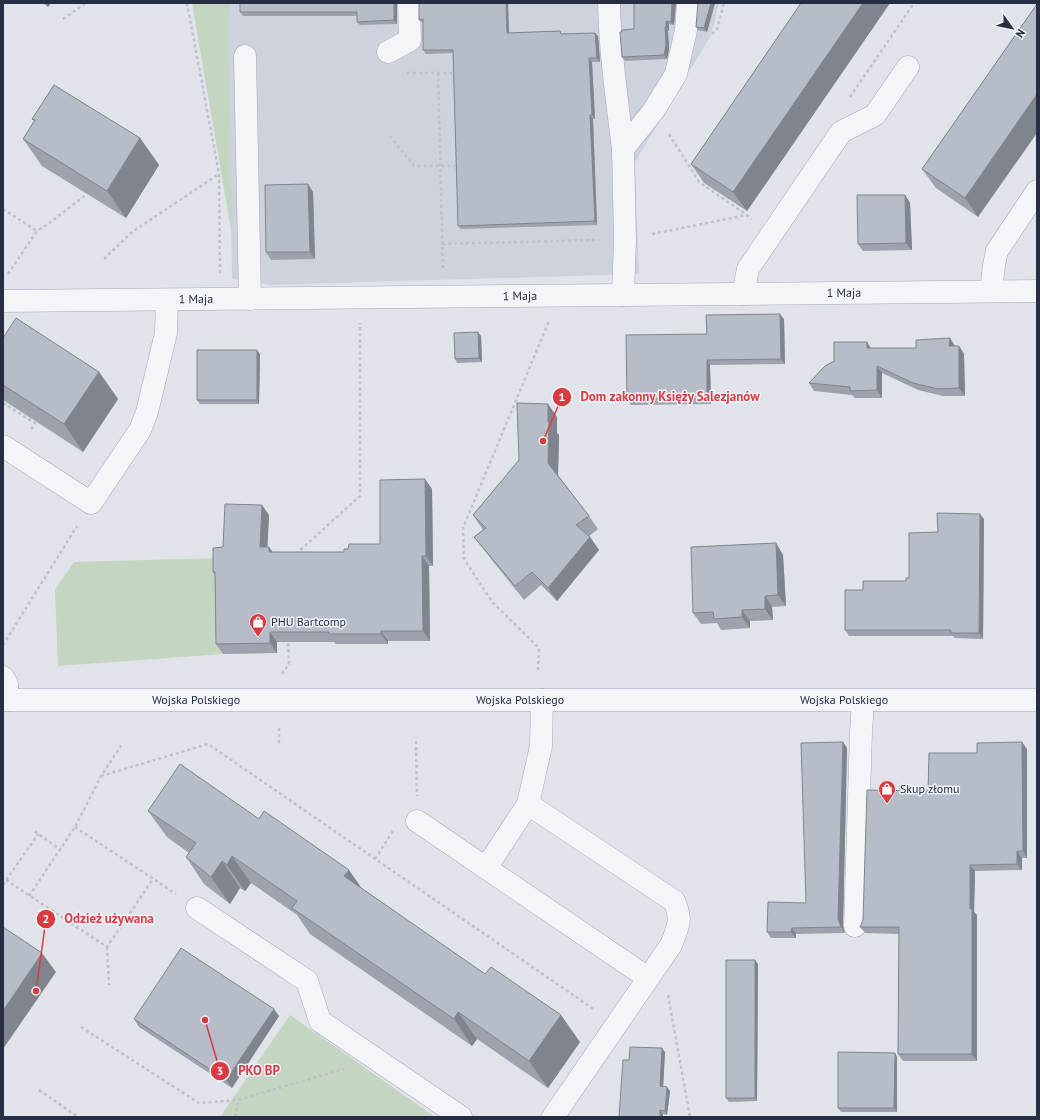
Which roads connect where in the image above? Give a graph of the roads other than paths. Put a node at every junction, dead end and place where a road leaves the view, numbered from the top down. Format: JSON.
{"nodes":[{"id":1,"x":409,"y":3,"type":"edge"},
{"id":2,"x":609,"y":3,"type":"edge"},
{"id":3,"x":688,"y":3,"type":"edge"},
{"id":4,"x":388,"y":52,"type":"dead end"},
{"id":5,"x":245,"y":56,"type":"dead end"},
{"id":6,"x":908,"y":67,"type":"dead end"},
{"id":7,"x":623,"y":148,"type":"junction"},
{"id":8,"x":1037,"y":191,"type":"edge"},
{"id":9,"x":1037,"y":290,"type":"edge"},
{"id":10,"x":991,"y":291,"type":"junction"},
{"id":11,"x":743,"y":294,"type":"junction"},
{"id":12,"x":623,"y":295,"type":"junction"},
{"id":13,"x":250,"y":299,"type":"junction"},
{"id":14,"x":167,"y":300,"type":"junction"},
{"id":15,"x":3,"y":302,"type":"edge"},
{"id":16,"x":3,"y":446,"type":"edge"},
{"id":17,"x":3,"y":676,"type":"edge"},
{"id":18,"x":5,"y":700,"type":"edge"},
{"id":19,"x":542,"y":700,"type":"junction"},
{"id":20,"x":1037,"y":700,"type":"edge"},
{"id":21,"x":863,"y":701,"type":"junction"},
{"id":22,"x":528,"y":804,"type":"junction"},
{"id":23,"x":416,"y":821,"type":"dead end"},
{"id":24,"x":486,"y":868,"type":"junction"},
{"id":25,"x":197,"y":908,"type":"edge"},
{"id":26,"x":855,"y":926,"type":"dead end"},
{"id":27,"x":653,"y":972,"type":"junction"},
{"id":28,"x":460,"y":1117,"type":"edge"},
{"id":29,"x":553,"y":1117,"type":"edge"}],
"edges":[{"from":1,"to":4,"type":"street"},
{"from":2,"to":7,"type":"street"},
{"from":3,"to":7,"type":"street"},
{"from":5,"to":13,"type":"street"},
{"from":6,"to":11,"type":"street"},
{"from":7,"to":12,"type":"street"},
{"from":8,"to":10,"type":"street"},
{"from":9,"to":10,"type":"street","name":"1 Maja"},
{"from":10,"to":11,"type":"street","name":"1 Maja"},
{"from":11,"to":12,"type":"street","name":"1 Maja"},
{"from":12,"to":13,"type":"street","name":"1 Maja"},
{"from":13,"to":14,"type":"street","name":"1 Maja"},
{"from":14,"to":15,"type":"street","name":"1 Maja"},
{"from":14,"to":16,"type":"street"},
{"from":17,"to":18,"type":"street"},
{"from":18,"to":19,"type":"street","name":"Wojska Polskiego"},
{"from":19,"to":21,"type":"street","name":"Wojska Polskiego"},
{"from":19,"to":22,"type":"street"},
{"from":20,"to":21,"type":"street","name":"Wojska Polskiego"},
{"from":21,"to":26,"type":"street"},
{"from":22,"to":24,"type":"street"},
{"from":22,"to":27,"type":"street"},
{"from":23,"to":24,"type":"street"},
{"from":24,"to":27,"type":"street"},
{"from":25,"to":28,"type":"street"},
{"from":27,"to":29,"type":"street"}]}
